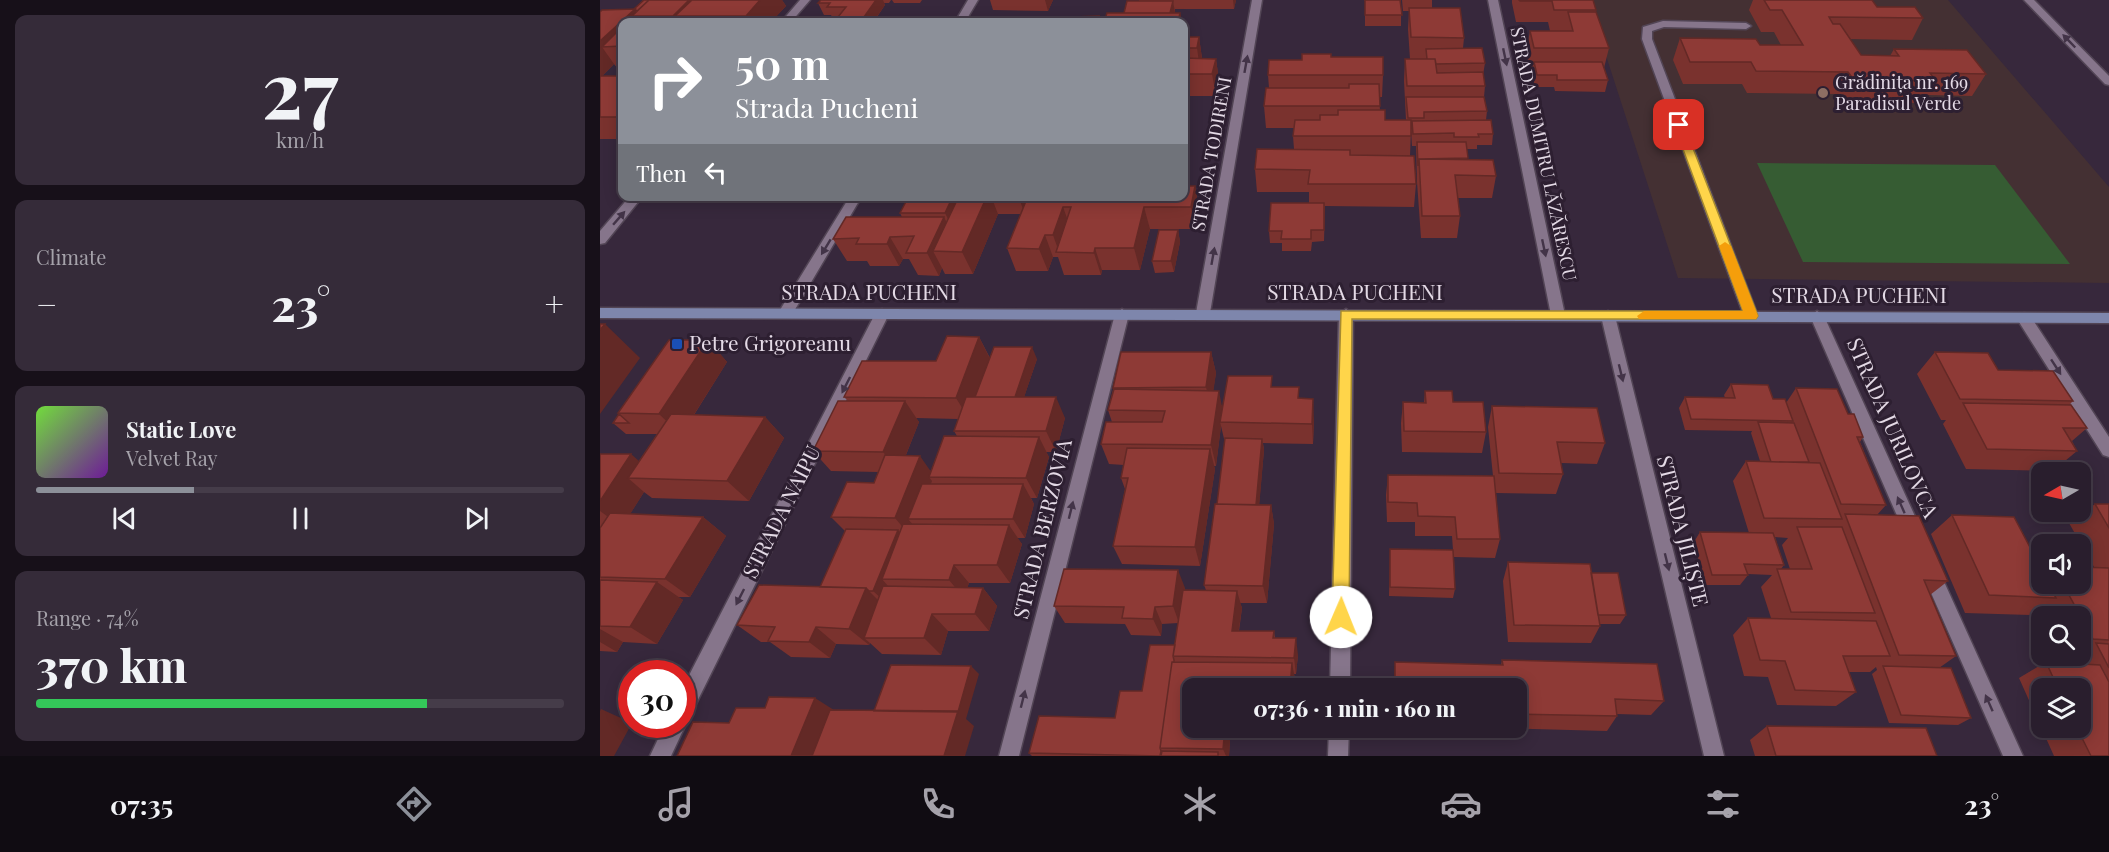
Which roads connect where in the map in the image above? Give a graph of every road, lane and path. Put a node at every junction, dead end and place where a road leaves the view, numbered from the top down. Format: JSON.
{"nodes":[{"id":1,"x":805,"y":0,"type":"edge"},
{"id":2,"x":973,"y":0,"type":"edge"},
{"id":3,"x":1257,"y":0,"type":"edge"},
{"id":4,"x":1493,"y":0,"type":"edge"},
{"id":5,"x":2029,"y":0,"type":"edge"},
{"id":6,"x":789,"y":18,"type":"edge"},
{"id":7,"x":962,"y":18,"type":"edge"},
{"id":8,"x":1746,"y":26,"type":"dead end"},
{"id":9,"x":2109,"y":82,"type":"edge"},
{"id":10,"x":633,"y":201,"type":"edge"},
{"id":11,"x":853,"y":201,"type":"edge"},
{"id":12,"x":600,"y":240,"type":"edge"},
{"id":13,"x":600,"y":313,"type":"edge"},
{"id":14,"x":785,"y":314,"type":"junction"},
{"id":15,"x":882,"y":314,"type":"junction"},
{"id":16,"x":1122,"y":314,"type":"junction"},
{"id":17,"x":1203,"y":314,"type":"junction"},
{"id":18,"x":1346,"y":314,"type":"junction"},
{"id":19,"x":1558,"y":315,"type":"junction"},
{"id":20,"x":1608,"y":316,"type":"junction"},
{"id":21,"x":1751,"y":316,"type":"junction"},
{"id":22,"x":1817,"y":316,"type":"junction"},
{"id":23,"x":2024,"y":318,"type":"junction"},
{"id":24,"x":2109,"y":318,"type":"edge"},
{"id":25,"x":2109,"y":450,"type":"edge"},
{"id":26,"x":1340,"y":678,"type":"edge"},
{"id":27,"x":696,"y":683,"type":"edge"},
{"id":28,"x":669,"y":738,"type":"edge"},
{"id":29,"x":1339,"y":738,"type":"edge"},
{"id":30,"x":660,"y":756,"type":"edge"},
{"id":31,"x":1008,"y":756,"type":"edge"},
{"id":32,"x":1338,"y":756,"type":"edge"},
{"id":33,"x":1714,"y":756,"type":"edge"},
{"id":34,"x":2013,"y":756,"type":"edge"}],
"edges":[{"from":1,"to":6,"type":"street"},
{"from":2,"to":7,"type":"street"},
{"from":17,"to":3,"type":"street","name":"STRADA TODIRENI","one_way":true},
{"from":4,"to":19,"type":"street","name":"STRADA DUMITRU LĂZĂRESCU","one_way":true},
{"from":9,"to":5,"type":"street","one_way":true},
{"from":8,"to":21,"type":"street"},
{"from":12,"to":10,"type":"street","one_way":true},
{"from":11,"to":14,"type":"street","one_way":true},
{"from":13,"to":14,"type":"street","name":"STRADA PUCHENI"},
{"from":14,"to":15,"type":"street","name":"STRADA PUCHENI"},
{"from":15,"to":16,"type":"street","name":"STRADA PUCHENI"},
{"from":15,"to":27,"type":"street","name":"STRADA NAIPU","one_way":true},
{"from":16,"to":17,"type":"street","name":"STRADA PUCHENI"},
{"from":31,"to":16,"type":"street","name":"STRADA BERZOVIA","one_way":true},
{"from":17,"to":18,"type":"street","name":"STRADA PUCHENI"},
{"from":18,"to":19,"type":"street","name":"STRADA PUCHENI"},
{"from":18,"to":26,"type":"street"},
{"from":19,"to":20,"type":"street","name":"STRADA PUCHENI"},
{"from":20,"to":21,"type":"street","name":"STRADA PUCHENI"},
{"from":20,"to":33,"type":"street","name":"STRADA JILIȘTE","one_way":true},
{"from":21,"to":22,"type":"street","name":"STRADA PUCHENI"},
{"from":22,"to":23,"type":"street","name":"STRADA PUCHENI"},
{"from":34,"to":22,"type":"street","name":"STRADA JURILOVCA","one_way":true},
{"from":23,"to":24,"type":"street","name":"STRADA PUCHENI"},
{"from":23,"to":25,"type":"street","one_way":true},
{"from":28,"to":30,"type":"street"},
{"from":29,"to":32,"type":"street"}]}
